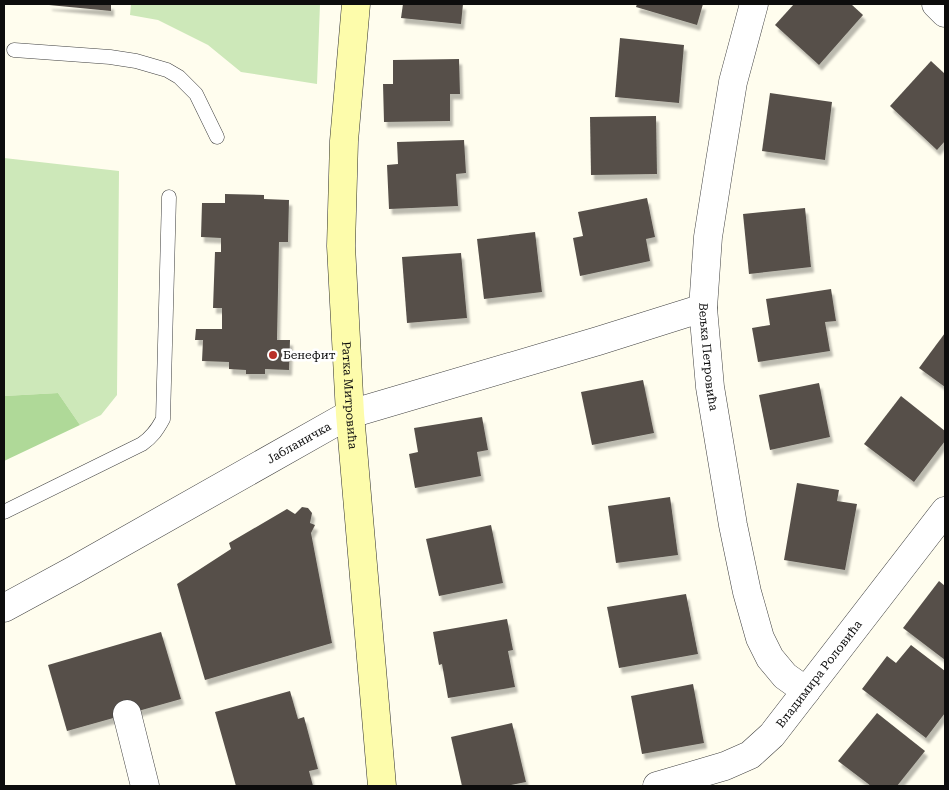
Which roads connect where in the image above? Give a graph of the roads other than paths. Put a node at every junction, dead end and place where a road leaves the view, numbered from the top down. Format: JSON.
{"nodes":[{"id":1,"x":356,"y":4,"type":"edge"},
{"id":2,"x":754,"y":4,"type":"edge"},
{"id":3,"x":936,"y":4,"type":"edge"},
{"id":4,"x":945,"y":13,"type":"edge"},
{"id":5,"x":14,"y":50,"type":"dead end"},
{"id":6,"x":218,"y":137,"type":"dead end"},
{"id":7,"x":169,"y":198,"type":"dead end"},
{"id":8,"x":703,"y":308,"type":"junction"},
{"id":9,"x":350,"y":414,"type":"junction"},
{"id":10,"x":945,"y":511,"type":"edge"},
{"id":11,"x":4,"y":512,"type":"edge"},
{"id":12,"x":4,"y":608,"type":"edge"},
{"id":13,"x":806,"y":691,"type":"junction"},
{"id":14,"x":127,"y":714,"type":"dead end"},
{"id":15,"x":145,"y":786,"type":"edge"},
{"id":16,"x":382,"y":786,"type":"edge"},
{"id":17,"x":657,"y":786,"type":"edge"}],
"edges":[{"from":1,"to":9,"type":"main road","name":"Ратка Митровића"},
{"from":2,"to":8,"type":"street","name":"Вељка Петровића"},
{"from":3,"to":4,"type":"street"},
{"from":5,"to":6,"type":"lane"},
{"from":7,"to":11,"type":"lane"},
{"from":8,"to":9,"type":"street","name":"Јабланичка"},
{"from":8,"to":13,"type":"street","name":"Вељка Петровића"},
{"from":9,"to":12,"type":"street","name":"Јабланичка"},
{"from":9,"to":16,"type":"main road","name":"Ратка Митровића"},
{"from":10,"to":13,"type":"street","name":"Владимира Роловића"},
{"from":13,"to":17,"type":"street","name":"Владимира Роловића"},
{"from":14,"to":15,"type":"street"}]}
